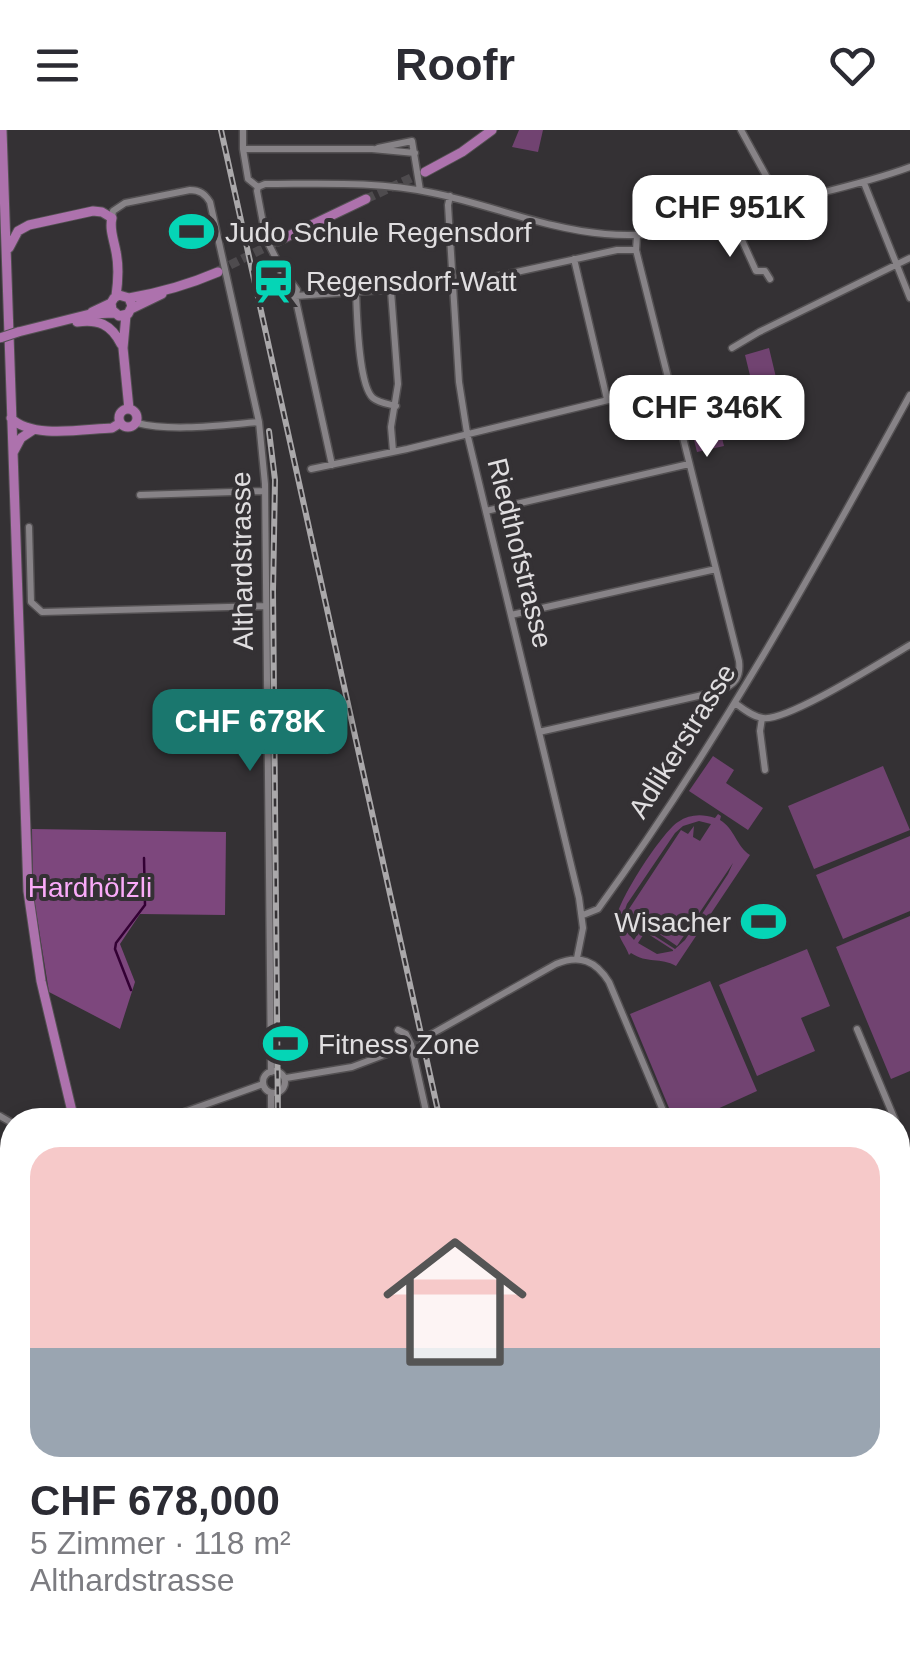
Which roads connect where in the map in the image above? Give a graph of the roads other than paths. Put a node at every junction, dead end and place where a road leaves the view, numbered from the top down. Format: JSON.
{"nodes":[{"id":1,"x":2,"y":130,"type":"edge"},
{"id":2,"x":242,"y":130,"type":"edge"},
{"id":3,"x":492,"y":130,"type":"edge"},
{"id":4,"x":741,"y":130,"type":"edge"},
{"id":5,"x":243,"y":149,"type":"junction"},
{"id":6,"x":910,"y":167,"type":"edge"},
{"id":7,"x":425,"y":172,"type":"tunnel mouth"},
{"id":8,"x":864,"y":182,"type":"junction"},
{"id":9,"x":258,"y":187,"type":"junction"},
{"id":10,"x":420,"y":190,"type":"junction"},
{"id":11,"x":450,"y":196,"type":"junction"},
{"id":12,"x":366,"y":199,"type":"tunnel mouth"},
{"id":13,"x":781,"y":203,"type":"junction"},
{"id":14,"x":3,"y":214,"type":"edge"},
{"id":15,"x":730,"y":216,"type":"junction"},
{"id":16,"x":112,"y":218,"type":"junction"},
{"id":17,"x":29,"y":225,"type":"junction"},
{"id":18,"x":604,"y":234,"type":"junction"},
{"id":19,"x":637,"y":235,"type":"junction"},
{"id":20,"x":278,"y":241,"type":"tunnel mouth"},
{"id":21,"x":4,"y":247,"type":"edge"},
{"id":22,"x":636,"y":250,"type":"junction"},
{"id":23,"x":602,"y":253,"type":"junction"},
{"id":24,"x":910,"y":258,"type":"edge"},
{"id":25,"x":574,"y":260,"type":"junction"},
{"id":26,"x":896,"y":265,"type":"junction"},
{"id":27,"x":218,"y":272,"type":"tunnel mouth"},
{"id":28,"x":770,"y":279,"type":"dead end"},
{"id":29,"x":453,"y":286,"type":"junction"},
{"id":30,"x":391,"y":291,"type":"junction"},
{"id":31,"x":356,"y":292,"type":"junction"},
{"id":32,"x":295,"y":296,"type":"junction"},
{"id":33,"x":910,"y":298,"type":"edge"},
{"id":34,"x":121,"y":306,"type":"junction"},
{"id":35,"x":54,"y":322,"type":"junction"},
{"id":36,"x":0,"y":338,"type":"edge"},
{"id":37,"x":123,"y":344,"type":"junction"},
{"id":38,"x":732,"y":348,"type":"dead end"},
{"id":39,"x":670,"y":385,"type":"junction"},
{"id":40,"x":910,"y":395,"type":"edge"},
{"id":41,"x":608,"y":400,"type":"junction"},
{"id":42,"x":396,"y":406,"type":"junction"},
{"id":43,"x":130,"y":409,"type":"junction"},
{"id":44,"x":11,"y":418,"type":"junction"},
{"id":45,"x":259,"y":422,"type":"junction"},
{"id":46,"x":120,"y":423,"type":"junction"},
{"id":47,"x":137,"y":423,"type":"junction"},
{"id":48,"x":34,"y":430,"type":"junction"},
{"id":49,"x":467,"y":433,"type":"junction"},
{"id":50,"x":393,"y":451,"type":"junction"},
{"id":51,"x":12,"y":454,"type":"junction"},
{"id":52,"x":689,"y":464,"type":"junction"},
{"id":53,"x":332,"y":465,"type":"junction"},
{"id":54,"x":312,"y":469,"type":"dead end"},
{"id":55,"x":265,"y":491,"type":"junction"},
{"id":56,"x":140,"y":494,"type":"dead end"},
{"id":57,"x":485,"y":511,"type":"junction"},
{"id":58,"x":29,"y":527,"type":"dead end"},
{"id":59,"x":716,"y":569,"type":"junction"},
{"id":60,"x":265,"y":606,"type":"junction"},
{"id":61,"x":511,"y":614,"type":"junction"},
{"id":62,"x":910,"y":645,"type":"edge"},
{"id":63,"x":735,"y":704,"type":"junction"},
{"id":64,"x":762,"y":718,"type":"junction"},
{"id":65,"x":539,"y":732,"type":"junction"},
{"id":66,"x":765,"y":770,"type":"dead end"},
{"id":67,"x":582,"y":914,"type":"junction"},
{"id":68,"x":577,"y":958,"type":"junction"},
{"id":69,"x":858,"y":1029,"type":"dead end"},
{"id":70,"x":398,"y":1030,"type":"dead end"},
{"id":71,"x":430,"y":1035,"type":"tunnel mouth"},
{"id":72,"x":405,"y":1047,"type":"tunnel mouth"},
{"id":73,"x":271,"y":1072,"type":"junction"},
{"id":74,"x":286,"y":1078,"type":"junction"},
{"id":75,"x":262,"y":1084,"type":"junction"},
{"id":76,"x":272,"y":1094,"type":"junction"},
{"id":77,"x":71,"y":1108,"type":"edge"},
{"id":78,"x":195,"y":1108,"type":"edge"},
{"id":79,"x":272,"y":1108,"type":"edge"},
{"id":80,"x":425,"y":1108,"type":"edge"},
{"id":81,"x":662,"y":1108,"type":"edge"},
{"id":82,"x":890,"y":1108,"type":"edge"}],
"edges":[{"from":1,"to":14,"type":"main road"},
{"from":2,"to":5,"type":"street"},
{"from":3,"to":7,"type":"main road"},
{"from":4,"to":13,"type":"street"},
{"from":5,"to":9,"type":"street"},
{"from":5,"to":10,"type":"street"},
{"from":6,"to":8,"type":"street"},
{"from":8,"to":13,"type":"street"},
{"from":8,"to":26,"type":"street"},
{"from":9,"to":10,"type":"street"},
{"from":9,"to":32,"type":"street"},
{"from":10,"to":11,"type":"street"},
{"from":11,"to":18,"type":"street"},
{"from":11,"to":29,"type":"street","name":"Riedthofstrasse"},
{"from":12,"to":20,"type":"main road"},
{"from":13,"to":15,"type":"street"},
{"from":14,"to":17,"type":"main road"},
{"from":14,"to":21,"type":"main road"},
{"from":15,"to":19,"type":"street"},
{"from":15,"to":28,"type":"street"},
{"from":16,"to":17,"type":"main road"},
{"from":16,"to":34,"type":"main road"},
{"from":16,"to":45,"type":"street","name":"Althardstrasse"},
{"from":17,"to":21,"type":"main road"},
{"from":18,"to":19,"type":"street"},
{"from":18,"to":23,"type":"street"},
{"from":19,"to":22,"type":"street"},
{"from":21,"to":44,"type":"main road"},
{"from":22,"to":23,"type":"street"},
{"from":22,"to":39,"type":"street"},
{"from":23,"to":25,"type":"street"},
{"from":24,"to":26,"type":"street"},
{"from":25,"to":29,"type":"street"},
{"from":25,"to":41,"type":"street"},
{"from":26,"to":33,"type":"street"},
{"from":26,"to":38,"type":"street"},
{"from":27,"to":34,"type":"main road"},
{"from":29,"to":30,"type":"street"},
{"from":29,"to":49,"type":"street","name":"Riedthofstrasse"},
{"from":30,"to":31,"type":"street"},
{"from":30,"to":42,"type":"street"},
{"from":31,"to":32,"type":"street"},
{"from":31,"to":42,"type":"street"},
{"from":32,"to":53,"type":"street"},
{"from":34,"to":35,"type":"main road"},
{"from":34,"to":37,"type":"main road"},
{"from":35,"to":36,"type":"main road","bridge":true},
{"from":35,"to":37,"type":"main road"},
{"from":37,"to":43,"type":"main road"},
{"from":39,"to":41,"type":"street"},
{"from":39,"to":52,"type":"street"},
{"from":40,"to":63,"type":"street","name":"Adlikerstrasse"},
{"from":41,"to":49,"type":"street"},
{"from":42,"to":50,"type":"street"},
{"from":43,"to":46,"type":"main road"},
{"from":43,"to":47,"type":"main road"},
{"from":44,"to":48,"type":"main road"},
{"from":44,"to":51,"type":"main road"},
{"from":45,"to":47,"type":"street"},
{"from":45,"to":55,"type":"street","name":"Althardstrasse"},
{"from":46,"to":47,"type":"main road"},
{"from":46,"to":48,"type":"main road"},
{"from":48,"to":51,"type":"main road"},
{"from":49,"to":50,"type":"street"},
{"from":49,"to":57,"type":"street","name":"Riedthofstrasse"},
{"from":50,"to":53,"type":"street"},
{"from":51,"to":77,"type":"main road"},
{"from":52,"to":57,"type":"street"},
{"from":52,"to":59,"type":"street"},
{"from":53,"to":54,"type":"street"},
{"from":55,"to":56,"type":"street"},
{"from":55,"to":60,"type":"street","name":"Althardstrasse"},
{"from":57,"to":61,"type":"street","name":"Riedthofstrasse"},
{"from":58,"to":60,"type":"street"},
{"from":59,"to":61,"type":"street"},
{"from":59,"to":65,"type":"street"},
{"from":60,"to":73,"type":"street","name":"Althardstrasse"},
{"from":61,"to":65,"type":"street","name":"Riedthofstrasse"},
{"from":62,"to":64,"type":"street"},
{"from":63,"to":64,"type":"street"},
{"from":63,"to":67,"type":"street","name":"Adlikerstrasse"},
{"from":64,"to":66,"type":"street"},
{"from":65,"to":67,"type":"street","name":"Riedthofstrasse"},
{"from":67,"to":68,"type":"street"},
{"from":68,"to":71,"type":"street"},
{"from":68,"to":81,"type":"street"},
{"from":69,"to":82,"type":"street"},
{"from":70,"to":80,"type":"street"},
{"from":72,"to":74,"type":"street"},
{"from":73,"to":74,"type":"street"},
{"from":73,"to":75,"type":"street"},
{"from":74,"to":76,"type":"street"},
{"from":75,"to":76,"type":"street"},
{"from":75,"to":78,"type":"street"},
{"from":76,"to":79,"type":"street"}]}
